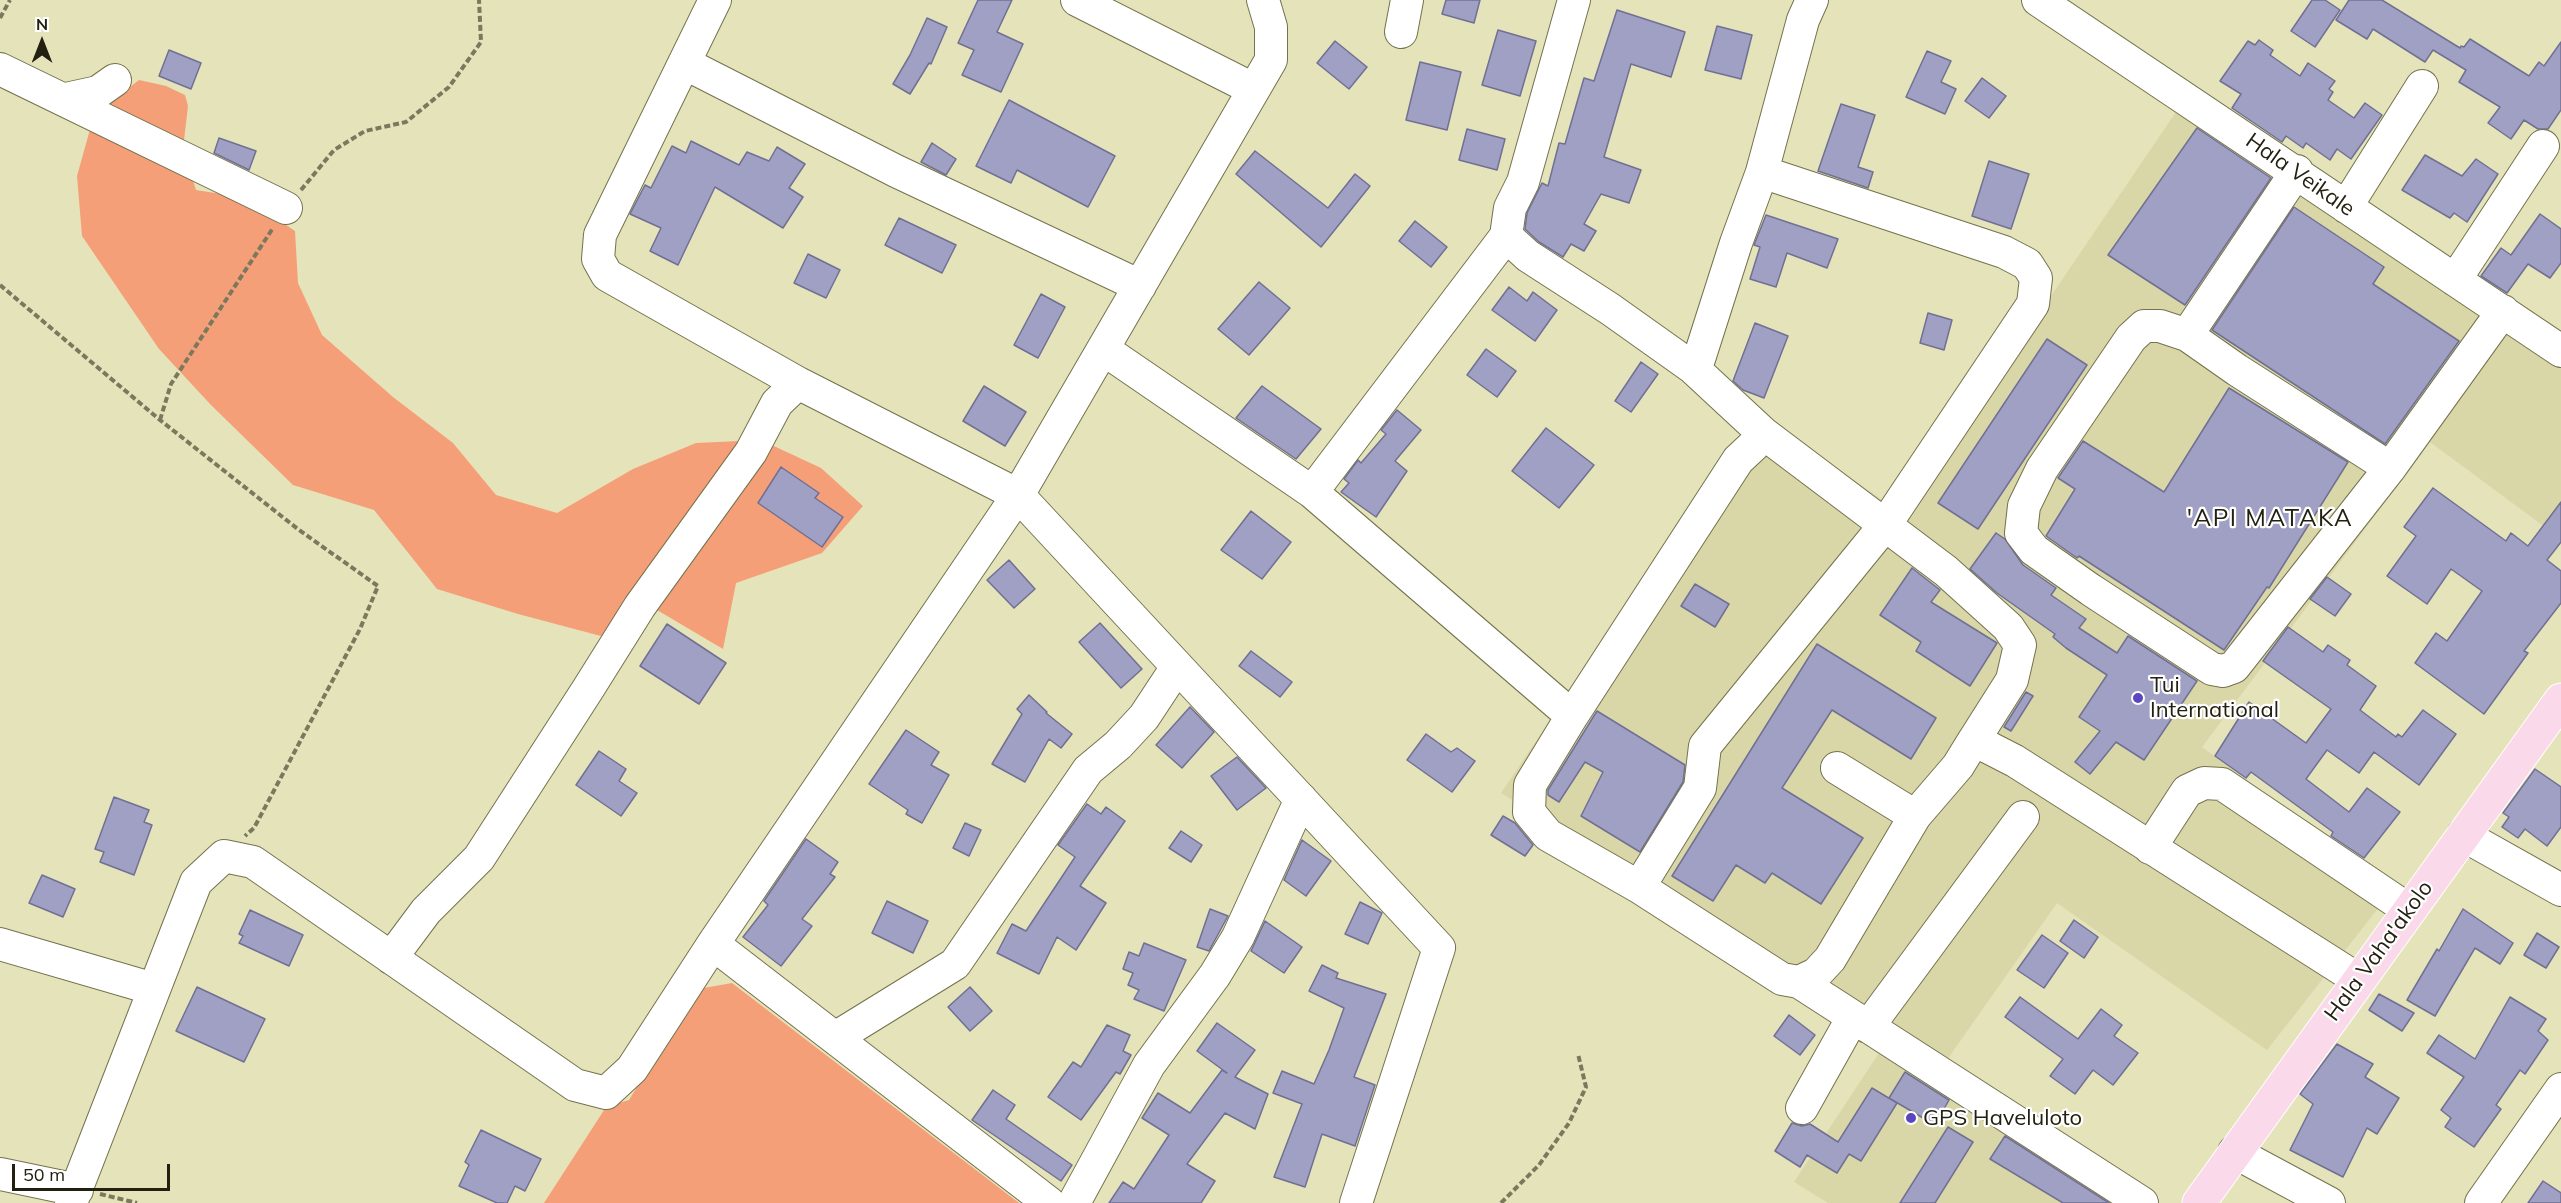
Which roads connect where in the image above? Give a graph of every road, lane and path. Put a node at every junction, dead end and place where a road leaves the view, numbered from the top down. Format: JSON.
{"nodes":[{"id":1,"x":10,"y":0,"type":"edge"},
{"id":2,"x":479,"y":0,"type":"edge"},
{"id":3,"x":715,"y":0,"type":"edge"},
{"id":4,"x":1077,"y":0,"type":"edge"},
{"id":5,"x":1263,"y":0,"type":"edge"},
{"id":6,"x":1407,"y":0,"type":"edge"},
{"id":7,"x":1574,"y":0,"type":"edge"},
{"id":8,"x":1812,"y":0,"type":"edge"},
{"id":9,"x":2038,"y":0,"type":"edge"},
{"id":10,"x":0,"y":18,"type":"edge"},
{"id":11,"x":1401,"y":32,"type":"dead end"},
{"id":12,"x":684,"y":63,"type":"junction"},
{"id":13,"x":0,"y":69,"type":"edge"},
{"id":14,"x":115,"y":80,"type":"dead end"},
{"id":15,"x":2422,"y":86,"type":"dead end"},
{"id":16,"x":1253,"y":89,"type":"junction"},
{"id":17,"x":66,"y":99,"type":"junction"},
{"id":18,"x":2543,"y":146,"type":"dead end"},
{"id":19,"x":1762,"y":171,"type":"junction"},
{"id":20,"x":2297,"y":171,"type":"junction"},
{"id":21,"x":2346,"y":207,"type":"junction"},
{"id":22,"x":286,"y":208,"type":"junction"},
{"id":23,"x":1506,"y":236,"type":"junction"},
{"id":24,"x":2455,"y":280,"type":"junction"},
{"id":25,"x":0,"y":285,"type":"edge"},
{"id":26,"x":1140,"y":286,"type":"junction"},
{"id":27,"x":2504,"y":311,"type":"junction"},
{"id":28,"x":2187,"y":335,"type":"junction"},
{"id":29,"x":1103,"y":349,"type":"junction"},
{"id":30,"x":2561,"y":351,"type":"edge"},
{"id":31,"x":1693,"y":368,"type":"junction"},
{"id":32,"x":798,"y":383,"type":"junction"},
{"id":33,"x":160,"y":420,"type":"junction"},
{"id":34,"x":1763,"y":433,"type":"junction"},
{"id":35,"x":2390,"y":468,"type":"junction"},
{"id":36,"x":1312,"y":492,"type":"junction"},
{"id":37,"x":1018,"y":495,"type":"junction"},
{"id":38,"x":1885,"y":525,"type":"junction"},
{"id":39,"x":1177,"y":667,"type":"junction"},
{"id":40,"x":2561,"y":700,"type":"edge"},
{"id":41,"x":1572,"y":716,"type":"junction"},
{"id":42,"x":1974,"y":740,"type":"junction"},
{"id":43,"x":1837,"y":768,"type":"dead end"},
{"id":44,"x":1301,"y":799,"type":"junction"},
{"id":45,"x":1916,"y":816,"type":"junction"},
{"id":46,"x":2023,"y":817,"type":"dead end"},
{"id":47,"x":2463,"y":835,"type":"junction"},
{"id":48,"x":2150,"y":848,"type":"junction"},
{"id":49,"x":224,"y":856,"type":"junction"},
{"id":50,"x":1639,"y":887,"type":"junction"},
{"id":51,"x":2561,"y":890,"type":"edge"},
{"id":52,"x":2409,"y":910,"type":"junction"},
{"id":53,"x":0,"y":944,"type":"edge"},
{"id":54,"x":713,"y":944,"type":"junction"},
{"id":55,"x":391,"y":958,"type":"junction"},
{"id":56,"x":2358,"y":980,"type":"junction"},
{"id":57,"x":1799,"y":982,"type":"junction"},
{"id":58,"x":154,"y":989,"type":"junction"},
{"id":59,"x":1861,"y":1022,"type":"junction"},
{"id":60,"x":835,"y":1038,"type":"junction"},
{"id":61,"x":1578,"y":1054,"type":"dead end"},
{"id":62,"x":2561,"y":1089,"type":"edge"},
{"id":63,"x":1802,"y":1108,"type":"dead end"},
{"id":64,"x":2234,"y":1152,"type":"junction"},
{"id":65,"x":0,"y":1174,"type":"edge"},
{"id":66,"x":74,"y":1196,"type":"edge"},
{"id":67,"x":137,"y":1203,"type":"edge"},
{"id":68,"x":1049,"y":1203,"type":"edge"},
{"id":69,"x":1074,"y":1203,"type":"edge"},
{"id":70,"x":1356,"y":1203,"type":"edge"},
{"id":71,"x":1501,"y":1203,"type":"edge"},
{"id":72,"x":2142,"y":1203,"type":"edge"},
{"id":73,"x":2199,"y":1203,"type":"edge"},
{"id":74,"x":2329,"y":1203,"type":"edge"},
{"id":75,"x":2481,"y":1203,"type":"edge"}],
"edges":[{"from":1,"to":10,"type":"path"},
{"from":2,"to":22,"type":"path"},
{"from":3,"to":12,"type":"street"},
{"from":4,"to":16,"type":"street"},
{"from":5,"to":16,"type":"street"},
{"from":6,"to":11,"type":"street"},
{"from":7,"to":23,"type":"street"},
{"from":8,"to":19,"type":"street"},
{"from":9,"to":20,"type":"street","name":"Hala Veikale"},
{"from":12,"to":26,"type":"street"},
{"from":12,"to":32,"type":"street"},
{"from":13,"to":17,"type":"street"},
{"from":14,"to":17,"type":"street"},
{"from":15,"to":21,"type":"street"},
{"from":16,"to":26,"type":"street"},
{"from":17,"to":22,"type":"street"},
{"from":18,"to":24,"type":"street"},
{"from":19,"to":31,"type":"street"},
{"from":19,"to":38,"type":"street"},
{"from":20,"to":21,"type":"street","name":"Hala Veikale"},
{"from":20,"to":28,"type":"street"},
{"from":21,"to":24,"type":"street","name":"Hala Veikale"},
{"from":22,"to":33,"type":"path"},
{"from":23,"to":31,"type":"street"},
{"from":23,"to":36,"type":"street"},
{"from":24,"to":27,"type":"street","name":"Hala Veikale"},
{"from":25,"to":33,"type":"path"},
{"from":26,"to":29,"type":"street"},
{"from":27,"to":30,"type":"street","name":"Hala Veikale"},
{"from":27,"to":35,"type":"street"},
{"from":28,"to":35,"type":"street"},
{"from":28,"to":35,"type":"street"},
{"from":29,"to":36,"type":"street"},
{"from":29,"to":37,"type":"street"},
{"from":31,"to":34,"type":"street"},
{"from":32,"to":37,"type":"street"},
{"from":32,"to":55,"type":"street"},
{"from":33,"to":49,"type":"path"},
{"from":34,"to":38,"type":"street"},
{"from":34,"to":41,"type":"street"},
{"from":36,"to":41,"type":"street"},
{"from":37,"to":39,"type":"street"},
{"from":37,"to":54,"type":"street"},
{"from":38,"to":42,"type":"street"},
{"from":38,"to":50,"type":"street"},
{"from":39,"to":44,"type":"street"},
{"from":39,"to":60,"type":"street"},
{"from":40,"to":47,"type":"main road","name":"Hala Vaha'akolo"},
{"from":41,"to":50,"type":"street"},
{"from":42,"to":45,"type":"street"},
{"from":42,"to":48,"type":"street"},
{"from":43,"to":45,"type":"street"},
{"from":44,"to":69,"type":"street"},
{"from":44,"to":70,"type":"street"},
{"from":45,"to":57,"type":"street"},
{"from":46,"to":59,"type":"street"},
{"from":47,"to":51,"type":"street"},
{"from":47,"to":52,"type":"main road","name":"Hala Vaha'akolo"},
{"from":48,"to":52,"type":"street"},
{"from":48,"to":56,"type":"street"},
{"from":49,"to":55,"type":"street"},
{"from":49,"to":58,"type":"street"},
{"from":50,"to":57,"type":"street"},
{"from":52,"to":56,"type":"main road","name":"Hala Vaha'akolo"},
{"from":53,"to":58,"type":"street"},
{"from":54,"to":55,"type":"street"},
{"from":54,"to":60,"type":"street"},
{"from":56,"to":64,"type":"main road","name":"Hala Vaha'akolo"},
{"from":57,"to":59,"type":"street"},
{"from":58,"to":66,"type":"street"},
{"from":59,"to":63,"type":"street"},
{"from":59,"to":72,"type":"street"},
{"from":60,"to":68,"type":"street"},
{"from":61,"to":71,"type":"path"},
{"from":62,"to":75,"type":"street"},
{"from":64,"to":73,"type":"main road","name":"Hala Vaha'akolo"},
{"from":64,"to":74,"type":"street"},
{"from":65,"to":66,"type":"street"},
{"from":66,"to":67,"type":"path"}]}
